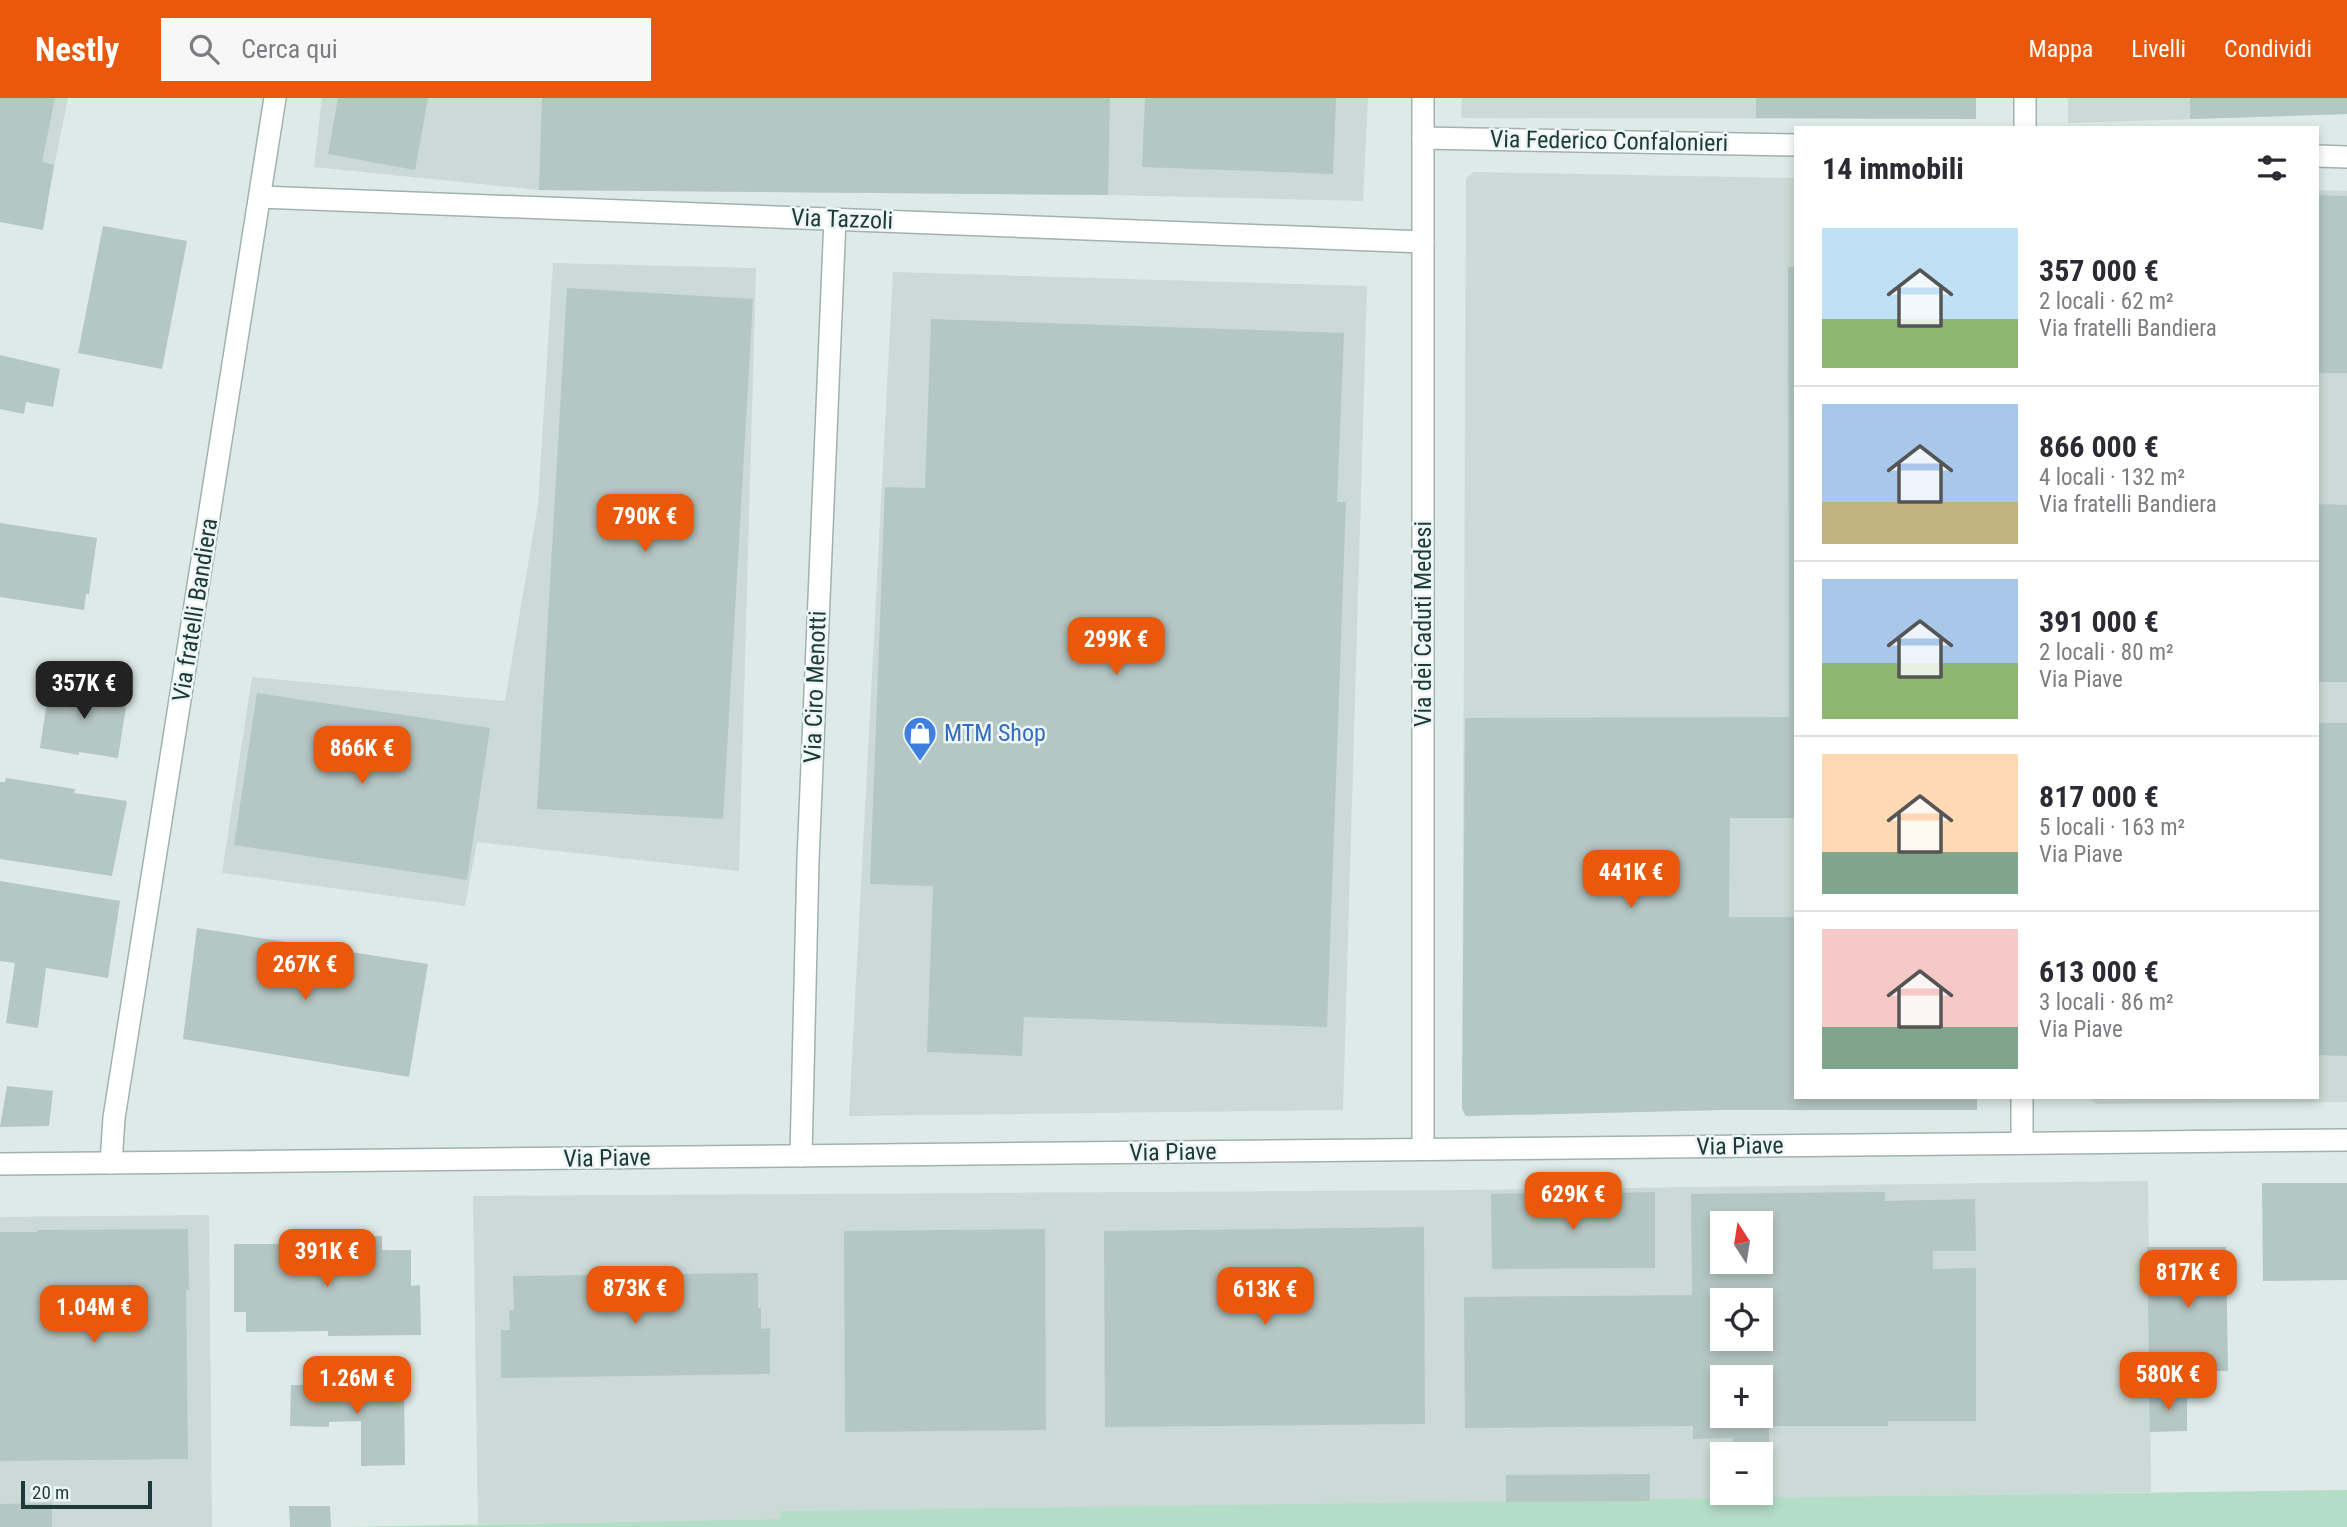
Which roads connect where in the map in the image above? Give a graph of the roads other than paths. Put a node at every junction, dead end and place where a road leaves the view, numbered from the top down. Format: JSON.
{"nodes":[{"id":1,"x":275,"y":98,"type":"edge"},
{"id":2,"x":1423,"y":98,"type":"edge"},
{"id":3,"x":2025,"y":98,"type":"edge"},
{"id":4,"x":2025,"y":126,"type":"edge"},
{"id":5,"x":1423,"y":138,"type":"junction"},
{"id":6,"x":1794,"y":145,"type":"edge"},
{"id":7,"x":2319,"y":156,"type":"edge"},
{"id":8,"x":2347,"y":157,"type":"edge"},
{"id":9,"x":260,"y":197,"type":"junction"},
{"id":10,"x":835,"y":219,"type":"junction"},
{"id":11,"x":1423,"y":242,"type":"junction"},
{"id":12,"x":2022,"y":1099,"type":"edge"},
{"id":13,"x":2347,"y":1140,"type":"edge"},
{"id":14,"x":2022,"y":1143,"type":"junction"},
{"id":15,"x":1423,"y":1149,"type":"junction"},
{"id":16,"x":801,"y":1156,"type":"junction"},
{"id":17,"x":111,"y":1163,"type":"junction"},
{"id":18,"x":0,"y":1164,"type":"edge"}],
"edges":[{"from":1,"to":9,"type":"street","name":"Via fratelli Bandiera"},
{"from":2,"to":5,"type":"street","name":"Via dei Caduti Medesi"},
{"from":3,"to":4,"type":"street"},
{"from":5,"to":6,"type":"street","name":"Via Federico Confalonieri"},
{"from":5,"to":11,"type":"street","name":"Via dei Caduti Medesi"},
{"from":7,"to":8,"type":"street"},
{"from":9,"to":10,"type":"street","name":"Via Tazzoli"},
{"from":9,"to":17,"type":"street","name":"Via fratelli Bandiera"},
{"from":10,"to":11,"type":"street","name":"Via Tazzoli"},
{"from":10,"to":16,"type":"street","name":"Via Ciro Menotti"},
{"from":11,"to":15,"type":"street","name":"Via dei Caduti Medesi"},
{"from":12,"to":14,"type":"street"},
{"from":13,"to":14,"type":"street","name":"Via Piave"},
{"from":14,"to":15,"type":"street","name":"Via Piave"},
{"from":15,"to":16,"type":"street","name":"Via Piave"},
{"from":16,"to":17,"type":"street","name":"Via Piave"},
{"from":17,"to":18,"type":"street","name":"Via Piave"}]}
